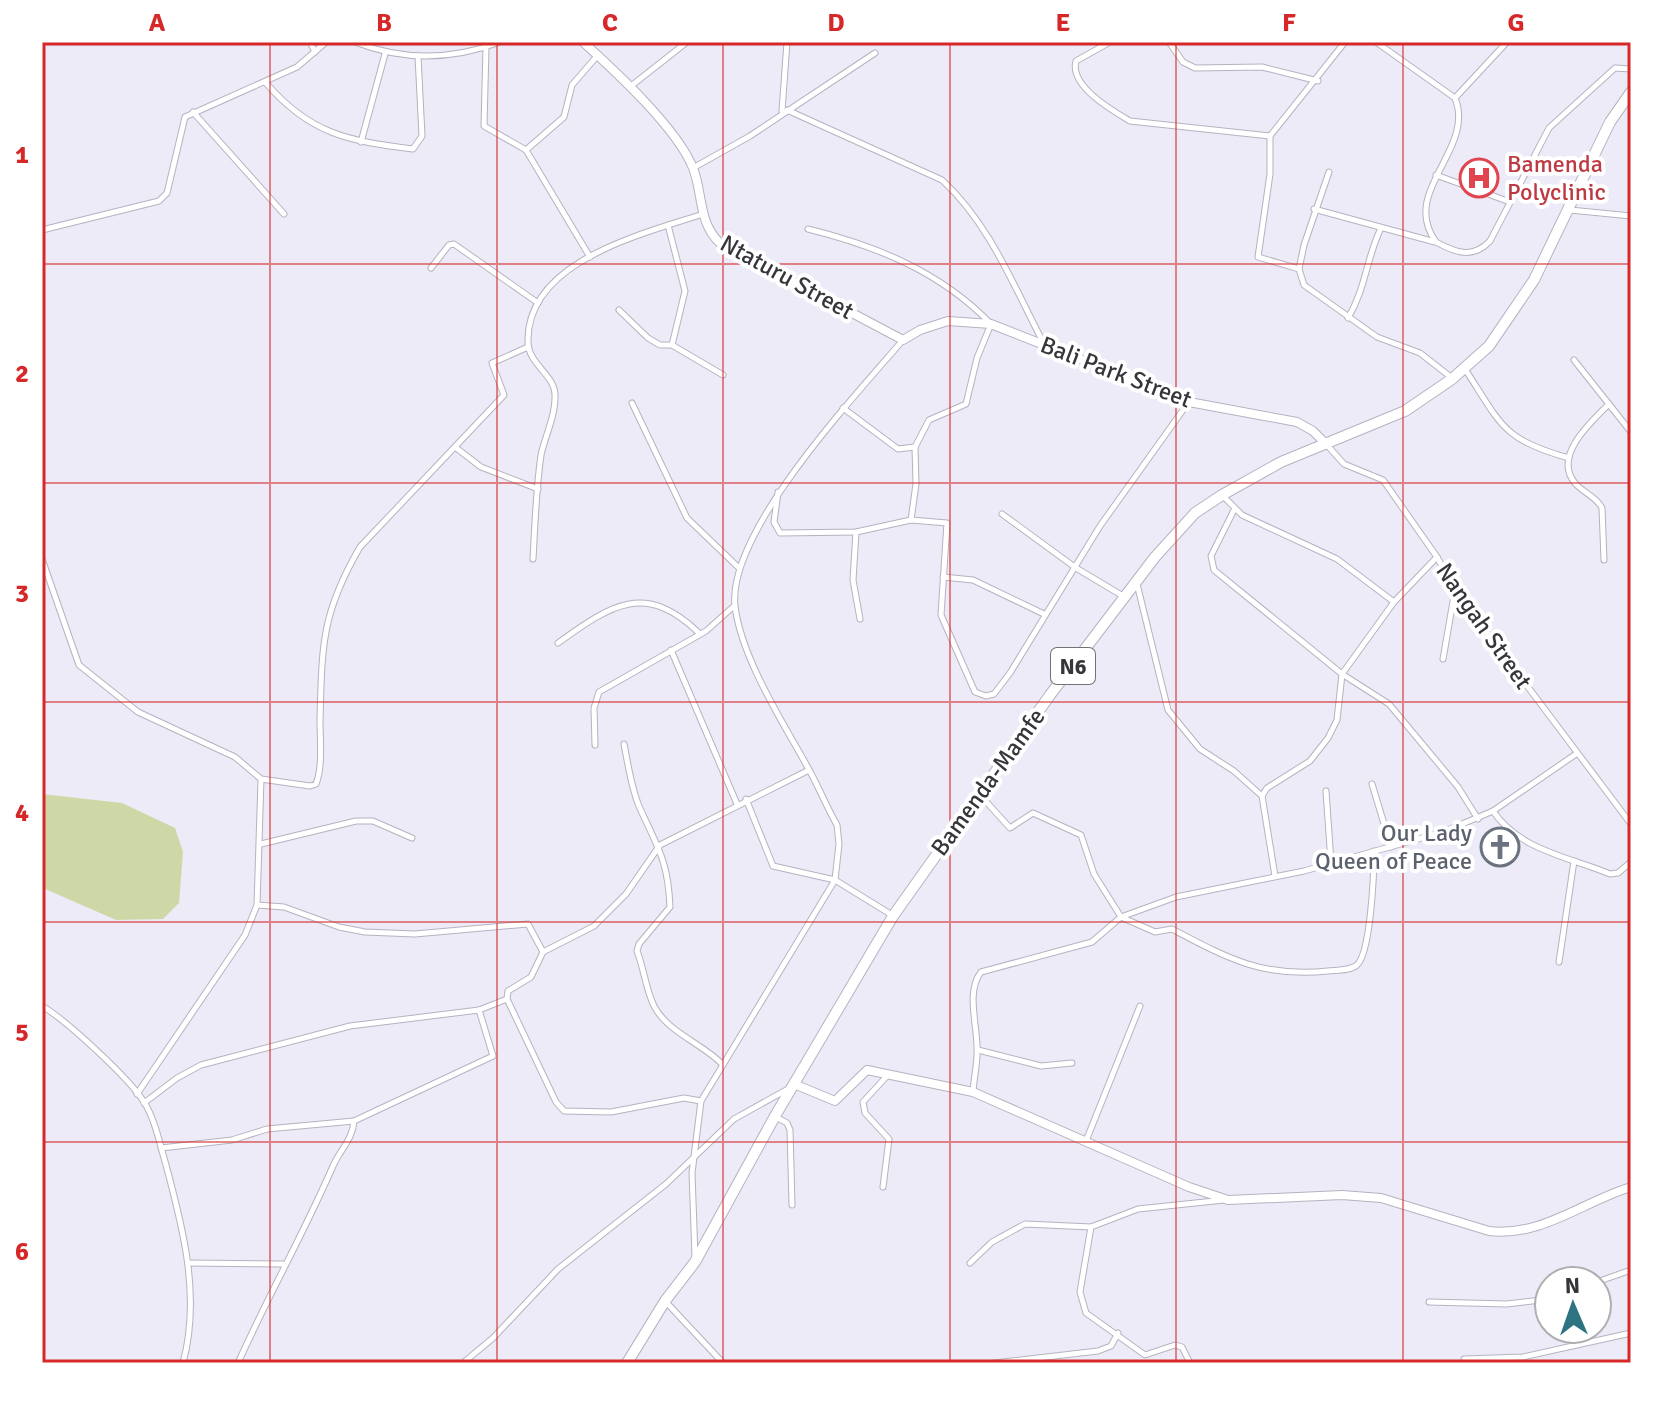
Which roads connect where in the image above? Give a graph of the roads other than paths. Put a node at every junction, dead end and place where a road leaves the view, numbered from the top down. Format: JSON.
{"nodes":[{"id":1,"x":310,"y":42,"type":"edge"},
{"id":2,"x":326,"y":42,"type":"edge"},
{"id":3,"x":355,"y":42,"type":"edge"},
{"id":4,"x":500,"y":42,"type":"edge"},
{"id":5,"x":583,"y":42,"type":"edge"},
{"id":6,"x":687,"y":42,"type":"edge"},
{"id":7,"x":787,"y":42,"type":"edge"},
{"id":8,"x":1110,"y":42,"type":"edge"},
{"id":9,"x":1169,"y":42,"type":"edge"},
{"id":10,"x":1345,"y":42,"type":"edge"},
{"id":11,"x":1376,"y":42,"type":"edge"},
{"id":12,"x":1507,"y":42,"type":"edge"},
{"id":13,"x":486,"y":47,"type":"junction"},
{"id":14,"x":315,"y":52,"type":"junction"},
{"id":15,"x":875,"y":53,"type":"dead end"},
{"id":16,"x":385,"y":54,"type":"junction"},
{"id":17,"x":598,"y":55,"type":"junction"},
{"id":18,"x":418,"y":56,"type":"junction"},
{"id":19,"x":1631,"y":69,"type":"edge"},
{"id":20,"x":1318,"y":81,"type":"junction"},
{"id":21,"x":266,"y":83,"type":"junction"},
{"id":22,"x":631,"y":86,"type":"junction"},
{"id":23,"x":1631,"y":92,"type":"edge"},
{"id":24,"x":1455,"y":98,"type":"junction"},
{"id":25,"x":785,"y":111,"type":"junction"},
{"id":26,"x":193,"y":112,"type":"junction"},
{"id":27,"x":1270,"y":136,"type":"junction"},
{"id":28,"x":361,"y":142,"type":"junction"},
{"id":29,"x":526,"y":150,"type":"junction"},
{"id":30,"x":693,"y":168,"type":"junction"},
{"id":31,"x":1329,"y":172,"type":"dead end"},
{"id":32,"x":1436,"y":175,"type":"junction"},
{"id":33,"x":1510,"y":202,"type":"junction"},
{"id":34,"x":1313,"y":209,"type":"junction"},
{"id":35,"x":1570,"y":210,"type":"junction"},
{"id":36,"x":284,"y":214,"type":"dead end"},
{"id":37,"x":704,"y":214,"type":"junction"},
{"id":38,"x":1631,"y":216,"type":"edge"},
{"id":39,"x":668,"y":225,"type":"junction"},
{"id":40,"x":1381,"y":228,"type":"junction"},
{"id":41,"x":808,"y":229,"type":"dead end"},
{"id":42,"x":42,"y":230,"type":"edge"},
{"id":43,"x":1436,"y":242,"type":"junction"},
{"id":44,"x":590,"y":257,"type":"junction"},
{"id":45,"x":431,"y":268,"type":"dead end"},
{"id":46,"x":1299,"y":269,"type":"junction"},
{"id":47,"x":538,"y":303,"type":"junction"},
{"id":48,"x":619,"y":310,"type":"dead end"},
{"id":49,"x":1348,"y":318,"type":"junction"},
{"id":50,"x":991,"y":324,"type":"junction"},
{"id":51,"x":903,"y":340,"type":"junction"},
{"id":52,"x":672,"y":345,"type":"junction"},
{"id":53,"x":1044,"y":345,"type":"junction"},
{"id":54,"x":528,"y":347,"type":"junction"},
{"id":55,"x":1574,"y":360,"type":"dead end"},
{"id":56,"x":1464,"y":369,"type":"junction"},
{"id":57,"x":723,"y":375,"type":"dead end"},
{"id":58,"x":1452,"y":379,"type":"junction"},
{"id":59,"x":1189,"y":402,"type":"junction"},
{"id":60,"x":632,"y":403,"type":"dead end"},
{"id":61,"x":1609,"y":404,"type":"junction"},
{"id":62,"x":843,"y":408,"type":"junction"},
{"id":63,"x":1631,"y":432,"type":"edge"},
{"id":64,"x":1326,"y":444,"type":"junction"},
{"id":65,"x":455,"y":447,"type":"junction"},
{"id":66,"x":915,"y":447,"type":"junction"},
{"id":67,"x":1569,"y":458,"type":"junction"},
{"id":68,"x":538,"y":489,"type":"junction"},
{"id":69,"x":778,"y":492,"type":"junction"},
{"id":70,"x":1222,"y":495,"type":"junction"},
{"id":71,"x":1234,"y":510,"type":"junction"},
{"id":72,"x":1002,"y":514,"type":"dead end"},
{"id":73,"x":911,"y":520,"type":"junction"},
{"id":74,"x":856,"y":532,"type":"junction"},
{"id":75,"x":1437,"y":557,"type":"junction"},
{"id":76,"x":42,"y":559,"type":"edge"},
{"id":77,"x":533,"y":559,"type":"dead end"},
{"id":78,"x":1604,"y":560,"type":"dead end"},
{"id":79,"x":738,"y":567,"type":"junction"},
{"id":80,"x":1076,"y":568,"type":"junction"},
{"id":81,"x":943,"y":577,"type":"junction"},
{"id":82,"x":1137,"y":581,"type":"junction"},
{"id":83,"x":1455,"y":590,"type":"junction"},
{"id":84,"x":1125,"y":596,"type":"junction"},
{"id":85,"x":1394,"y":602,"type":"junction"},
{"id":86,"x":735,"y":606,"type":"junction"},
{"id":87,"x":1044,"y":614,"type":"junction"},
{"id":88,"x":860,"y":619,"type":"dead end"},
{"id":89,"x":699,"y":634,"type":"junction"},
{"id":90,"x":558,"y":643,"type":"dead end"},
{"id":91,"x":671,"y":650,"type":"junction"},
{"id":92,"x":1443,"y":659,"type":"dead end"},
{"id":93,"x":1342,"y":674,"type":"junction"},
{"id":94,"x":624,"y":744,"type":"dead end"},
{"id":95,"x":595,"y":745,"type":"dead end"},
{"id":96,"x":1576,"y":754,"type":"junction"},
{"id":97,"x":810,"y":770,"type":"junction"},
{"id":98,"x":261,"y":779,"type":"junction"},
{"id":99,"x":1372,"y":784,"type":"dead end"},
{"id":100,"x":1326,"y":791,"type":"dead end"},
{"id":101,"x":980,"y":795,"type":"junction"},
{"id":102,"x":1262,"y":796,"type":"junction"},
{"id":103,"x":746,"y":799,"type":"junction"},
{"id":104,"x":737,"y":804,"type":"junction"},
{"id":105,"x":1493,"y":811,"type":"junction"},
{"id":106,"x":1478,"y":819,"type":"junction"},
{"id":107,"x":1630,"y":823,"type":"edge"},
{"id":108,"x":412,"y":838,"type":"dead end"},
{"id":109,"x":261,"y":844,"type":"junction"},
{"id":110,"x":660,"y":845,"type":"junction"},
{"id":111,"x":1391,"y":847,"type":"junction"},
{"id":112,"x":1374,"y":851,"type":"junction"},
{"id":113,"x":1574,"y":861,"type":"junction"},
{"id":114,"x":1331,"y":862,"type":"junction"},
{"id":115,"x":1631,"y":862,"type":"edge"},
{"id":116,"x":1275,"y":876,"type":"junction"},
{"id":117,"x":835,"y":880,"type":"junction"},
{"id":118,"x":257,"y":905,"type":"junction"},
{"id":119,"x":893,"y":916,"type":"junction"},
{"id":120,"x":1121,"y":917,"type":"junction"},
{"id":121,"x":543,"y":952,"type":"junction"},
{"id":122,"x":1559,"y":962,"type":"dead end"},
{"id":123,"x":507,"y":999,"type":"junction"},
{"id":124,"x":42,"y":1006,"type":"edge"},
{"id":125,"x":1140,"y":1006,"type":"dead end"},
{"id":126,"x":479,"y":1010,"type":"junction"},
{"id":127,"x":978,"y":1050,"type":"junction"},
{"id":128,"x":1072,"y":1063,"type":"dead end"},
{"id":129,"x":722,"y":1064,"type":"junction"},
{"id":130,"x":890,"y":1073,"type":"junction"},
{"id":131,"x":794,"y":1084,"type":"junction"},
{"id":132,"x":973,"y":1092,"type":"junction"},
{"id":133,"x":137,"y":1094,"type":"junction"},
{"id":134,"x":701,"y":1101,"type":"junction"},
{"id":135,"x":144,"y":1103,"type":"junction"},
{"id":136,"x":775,"y":1116,"type":"junction"},
{"id":137,"x":354,"y":1121,"type":"junction"},
{"id":138,"x":1086,"y":1141,"type":"junction"},
{"id":139,"x":161,"y":1148,"type":"junction"},
{"id":140,"x":695,"y":1157,"type":"junction"},
{"id":141,"x":883,"y":1187,"type":"dead end"},
{"id":142,"x":1631,"y":1187,"type":"edge"},
{"id":143,"x":1199,"y":1191,"type":"junction"},
{"id":144,"x":1228,"y":1200,"type":"junction"},
{"id":145,"x":1197,"y":1204,"type":"junction"},
{"id":146,"x":792,"y":1205,"type":"dead end"},
{"id":147,"x":1091,"y":1227,"type":"junction"},
{"id":148,"x":695,"y":1262,"type":"junction"},
{"id":149,"x":188,"y":1263,"type":"junction"},
{"id":150,"x":970,"y":1263,"type":"dead end"},
{"id":151,"x":284,"y":1264,"type":"junction"},
{"id":152,"x":665,"y":1301,"type":"junction"},
{"id":153,"x":1533,"y":1301,"type":"edge"},
{"id":154,"x":1429,"y":1302,"type":"dead end"},
{"id":155,"x":1118,"y":1333,"type":"junction"},
{"id":156,"x":1631,"y":1333,"type":"edge"},
{"id":157,"x":1464,"y":1359,"type":"dead end"},
{"id":158,"x":183,"y":1363,"type":"edge"},
{"id":159,"x":238,"y":1363,"type":"edge"},
{"id":160,"x":463,"y":1363,"type":"edge"},
{"id":161,"x":627,"y":1363,"type":"edge"},
{"id":162,"x":723,"y":1363,"type":"edge"},
{"id":163,"x":994,"y":1363,"type":"edge"},
{"id":164,"x":1190,"y":1363,"type":"edge"}],
"edges":[{"from":1,"to":14,"type":"street"},
{"from":2,"to":14,"type":"street"},
{"from":3,"to":16,"type":"street"},
{"from":4,"to":13,"type":"street"},
{"from":5,"to":17,"type":"street","name":"Ntaturu Street"},
{"from":6,"to":22,"type":"street"},
{"from":7,"to":25,"type":"street"},
{"from":8,"to":27,"type":"street"},
{"from":9,"to":20,"type":"street"},
{"from":10,"to":20,"type":"street"},
{"from":11,"to":24,"type":"street"},
{"from":12,"to":24,"type":"street"},
{"from":13,"to":18,"type":"street"},
{"from":13,"to":29,"type":"street"},
{"from":14,"to":21,"type":"street"},
{"from":15,"to":25,"type":"street"},
{"from":16,"to":18,"type":"street"},
{"from":16,"to":28,"type":"street"},
{"from":17,"to":22,"type":"street","name":"Ntaturu Street"},
{"from":17,"to":29,"type":"street"},
{"from":18,"to":28,"type":"street"},
{"from":19,"to":33,"type":"street"},
{"from":20,"to":27,"type":"street"},
{"from":21,"to":26,"type":"street"},
{"from":21,"to":28,"type":"street"},
{"from":22,"to":30,"type":"street","name":"Ntaturu Street"},
{"from":23,"to":35,"type":"highway","name":"Bamenda-Mamfe","number":"N6"},
{"from":24,"to":32,"type":"street"},
{"from":25,"to":30,"type":"street"},
{"from":25,"to":53,"type":"street"},
{"from":26,"to":36,"type":"street"},
{"from":26,"to":42,"type":"street"},
{"from":27,"to":46,"type":"street"},
{"from":29,"to":44,"type":"street"},
{"from":30,"to":37,"type":"street","name":"Ntaturu Street"},
{"from":31,"to":34,"type":"street"},
{"from":32,"to":33,"type":"street"},
{"from":32,"to":43,"type":"street"},
{"from":33,"to":43,"type":"street"},
{"from":34,"to":40,"type":"street"},
{"from":34,"to":46,"type":"street"},
{"from":35,"to":38,"type":"street"},
{"from":35,"to":56,"type":"highway","name":"Bamenda-Mamfe","number":"N6"},
{"from":37,"to":39,"type":"street"},
{"from":37,"to":51,"type":"street","name":"Ntaturu Street"},
{"from":39,"to":44,"type":"street"},
{"from":39,"to":52,"type":"street"},
{"from":40,"to":43,"type":"street"},
{"from":40,"to":49,"type":"street"},
{"from":41,"to":50,"type":"street"},
{"from":44,"to":47,"type":"street"},
{"from":45,"to":47,"type":"street"},
{"from":46,"to":49,"type":"street"},
{"from":47,"to":54,"type":"street"},
{"from":48,"to":52,"type":"street"},
{"from":49,"to":58,"type":"street"},
{"from":50,"to":51,"type":"street","name":"Bali Park Street"},
{"from":50,"to":53,"type":"street","name":"Bali Park Street"},
{"from":50,"to":66,"type":"street"},
{"from":51,"to":62,"type":"street"},
{"from":52,"to":57,"type":"street"},
{"from":53,"to":59,"type":"street","name":"Bali Park Street"},
{"from":54,"to":65,"type":"street"},
{"from":54,"to":68,"type":"street"},
{"from":55,"to":61,"type":"street"},
{"from":56,"to":58,"type":"highway","name":"Bamenda-Mamfe","number":"N6"},
{"from":56,"to":67,"type":"street"},
{"from":58,"to":64,"type":"highway","name":"Bamenda-Mamfe","number":"N6"},
{"from":59,"to":64,"type":"street","name":"Bali Park Street"},
{"from":59,"to":80,"type":"street"},
{"from":60,"to":79,"type":"street"},
{"from":61,"to":63,"type":"street"},
{"from":61,"to":67,"type":"street"},
{"from":62,"to":66,"type":"street"},
{"from":62,"to":69,"type":"street"},
{"from":64,"to":70,"type":"highway","name":"Bamenda-Mamfe","number":"N6"},
{"from":64,"to":75,"type":"street","name":"Nangah Street"},
{"from":65,"to":68,"type":"street"},
{"from":65,"to":98,"type":"street"},
{"from":66,"to":73,"type":"street"},
{"from":67,"to":78,"type":"street"},
{"from":68,"to":77,"type":"street"},
{"from":69,"to":74,"type":"street"},
{"from":69,"to":79,"type":"street"},
{"from":70,"to":71,"type":"street"},
{"from":70,"to":82,"type":"highway","name":"Bamenda-Mamfe","number":"N6"},
{"from":71,"to":85,"type":"street"},
{"from":71,"to":93,"type":"street"},
{"from":72,"to":80,"type":"street"},
{"from":73,"to":74,"type":"street"},
{"from":73,"to":81,"type":"street"},
{"from":74,"to":88,"type":"street"},
{"from":75,"to":83,"type":"street","name":"Nangah Street"},
{"from":75,"to":85,"type":"street"},
{"from":76,"to":98,"type":"street"},
{"from":79,"to":86,"type":"street"},
{"from":80,"to":84,"type":"street"},
{"from":80,"to":87,"type":"street"},
{"from":81,"to":87,"type":"street"},
{"from":81,"to":87,"type":"street"},
{"from":82,"to":84,"type":"highway","name":"Bamenda-Mamfe","number":"N6"},
{"from":82,"to":102,"type":"street"},
{"from":83,"to":92,"type":"street"},
{"from":83,"to":96,"type":"street","name":"Nangah Street"},
{"from":84,"to":101,"type":"highway","name":"Bamenda-Mamfe","number":"N6"},
{"from":85,"to":93,"type":"street"},
{"from":86,"to":89,"type":"street"},
{"from":86,"to":97,"type":"street"},
{"from":89,"to":90,"type":"street"},
{"from":89,"to":91,"type":"street"},
{"from":91,"to":95,"type":"street"},
{"from":91,"to":104,"type":"street"},
{"from":93,"to":102,"type":"street"},
{"from":93,"to":106,"type":"street"},
{"from":94,"to":110,"type":"street"},
{"from":96,"to":105,"type":"street"},
{"from":96,"to":107,"type":"street","name":"Nangah Street"},
{"from":97,"to":103,"type":"street"},
{"from":97,"to":117,"type":"street"},
{"from":98,"to":109,"type":"street"},
{"from":99,"to":111,"type":"street"},
{"from":100,"to":114,"type":"street"},
{"from":101,"to":119,"type":"highway","name":"Bamenda-Mamfe","number":"N6"},
{"from":101,"to":120,"type":"street"},
{"from":102,"to":116,"type":"street"},
{"from":103,"to":104,"type":"street"},
{"from":103,"to":117,"type":"street"},
{"from":104,"to":110,"type":"street"},
{"from":105,"to":106,"type":"street"},
{"from":105,"to":113,"type":"street"},
{"from":106,"to":111,"type":"street"},
{"from":108,"to":109,"type":"street"},
{"from":109,"to":118,"type":"street"},
{"from":110,"to":121,"type":"street"},
{"from":110,"to":129,"type":"street"},
{"from":111,"to":112,"type":"street"},
{"from":112,"to":114,"type":"street"},
{"from":112,"to":120,"type":"street"},
{"from":113,"to":115,"type":"street"},
{"from":113,"to":122,"type":"street"},
{"from":114,"to":116,"type":"street"},
{"from":116,"to":120,"type":"street"},
{"from":117,"to":119,"type":"street"},
{"from":117,"to":129,"type":"street"},
{"from":118,"to":121,"type":"street"},
{"from":118,"to":133,"type":"street"},
{"from":119,"to":131,"type":"highway","name":"Bamenda-Mamfe","number":"N6"},
{"from":120,"to":127,"type":"street"},
{"from":121,"to":123,"type":"street"},
{"from":123,"to":126,"type":"street"},
{"from":123,"to":134,"type":"street"},
{"from":124,"to":133,"type":"street"},
{"from":125,"to":138,"type":"street"},
{"from":126,"to":135,"type":"street"},
{"from":126,"to":137,"type":"street"},
{"from":127,"to":128,"type":"street"},
{"from":127,"to":132,"type":"street"},
{"from":129,"to":134,"type":"street"},
{"from":130,"to":131,"type":"street"},
{"from":130,"to":132,"type":"street"},
{"from":130,"to":141,"type":"street"},
{"from":131,"to":136,"type":"highway","name":"Bamenda-Mamfe","number":"N6"},
{"from":131,"to":140,"type":"street"},
{"from":132,"to":138,"type":"street"},
{"from":133,"to":135,"type":"street"},
{"from":134,"to":140,"type":"street"},
{"from":135,"to":139,"type":"street"},
{"from":136,"to":146,"type":"street"},
{"from":136,"to":148,"type":"highway","name":"Bamenda-Mamfe","number":"N6"},
{"from":137,"to":139,"type":"street"},
{"from":137,"to":151,"type":"street"},
{"from":138,"to":143,"type":"street"},
{"from":139,"to":149,"type":"street"},
{"from":140,"to":148,"type":"street"},
{"from":140,"to":160,"type":"street"},
{"from":142,"to":144,"type":"street"},
{"from":143,"to":144,"type":"street"},
{"from":143,"to":145,"type":"street"},
{"from":144,"to":145,"type":"street"},
{"from":145,"to":147,"type":"street"},
{"from":147,"to":150,"type":"street"},
{"from":147,"to":155,"type":"street"},
{"from":148,"to":152,"type":"highway","name":"Bamenda-Mamfe","number":"N6"},
{"from":149,"to":151,"type":"street"},
{"from":149,"to":158,"type":"street"},
{"from":151,"to":159,"type":"street"},
{"from":152,"to":161,"type":"highway","name":"Bamenda-Mamfe","number":"N6"},
{"from":152,"to":162,"type":"street"},
{"from":153,"to":154,"type":"street"},
{"from":155,"to":163,"type":"street"},
{"from":155,"to":164,"type":"street"},
{"from":156,"to":157,"type":"street"}]}
